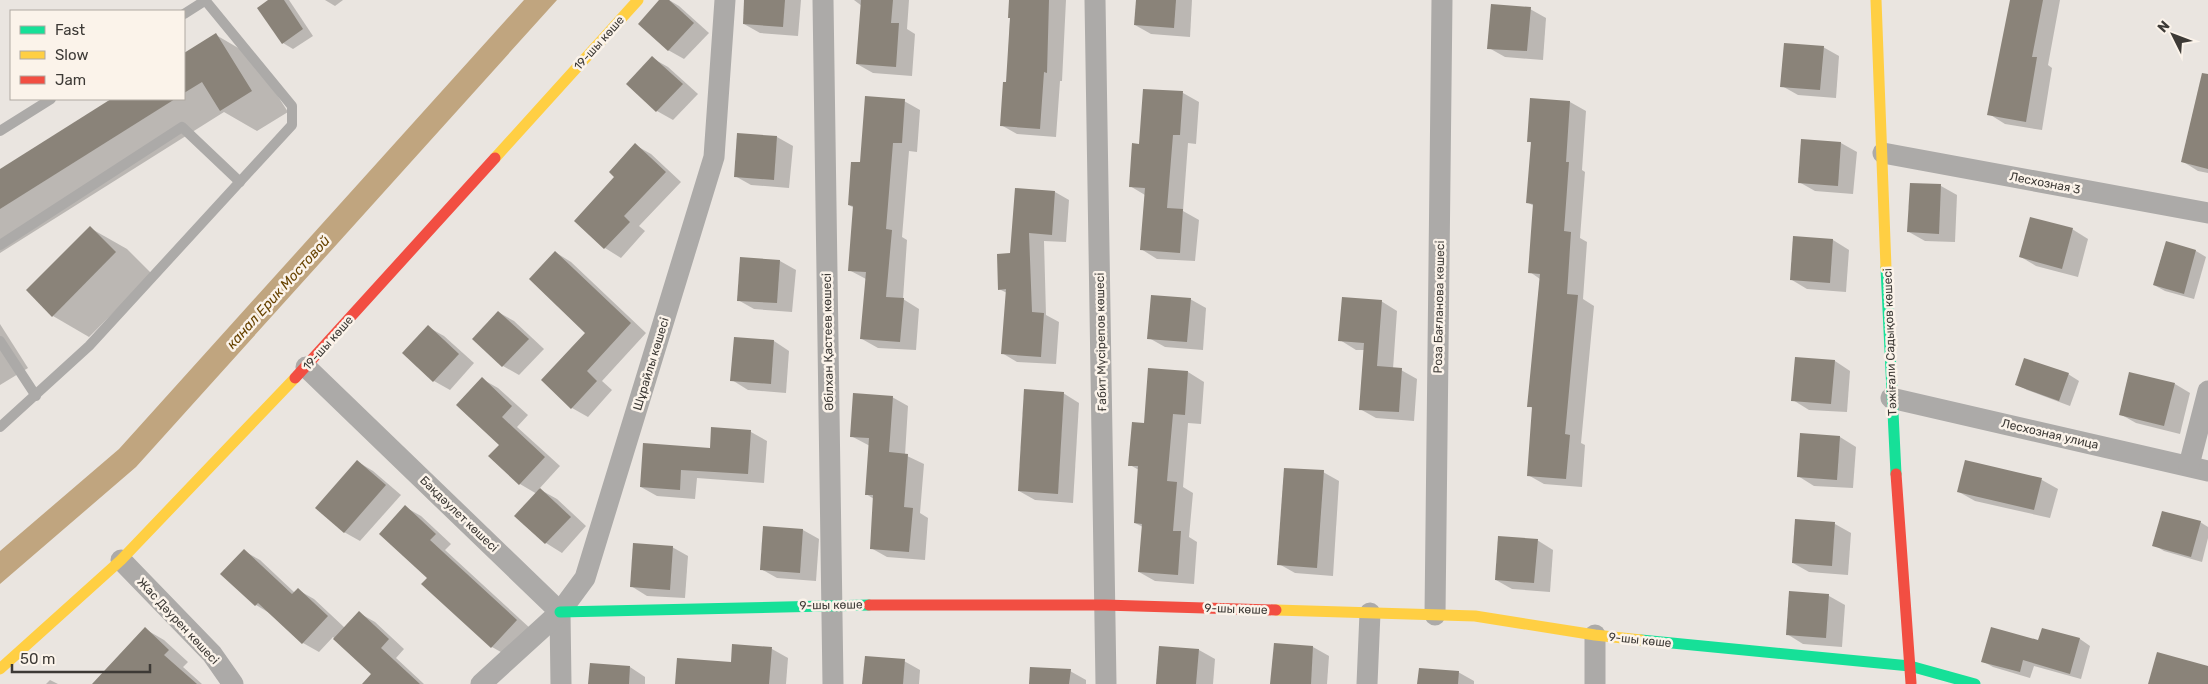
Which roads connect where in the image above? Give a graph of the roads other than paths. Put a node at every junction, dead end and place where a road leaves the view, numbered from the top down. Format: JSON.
{"nodes":[{"id":1,"x":206,"y":0,"type":"edge"},
{"id":2,"x":638,"y":0,"type":"edge"},
{"id":3,"x":725,"y":0,"type":"edge"},
{"id":4,"x":824,"y":0,"type":"edge"},
{"id":5,"x":1095,"y":0,"type":"edge"},
{"id":6,"x":1442,"y":0,"type":"edge"},
{"id":7,"x":1876,"y":0,"type":"edge"},
{"id":8,"x":185,"y":13,"type":"edge"},
{"id":9,"x":49,"y":100,"type":"edge"},
{"id":10,"x":0,"y":132,"type":"edge"},
{"id":11,"x":1883,"y":152,"type":"junction"},
{"id":12,"x":240,"y":182,"type":"junction"},
{"id":13,"x":2208,"y":213,"type":"edge"},
{"id":14,"x":0,"y":245,"type":"edge"},
{"id":15,"x":0,"y":341,"type":"edge"},
{"id":16,"x":306,"y":367,"type":"junction"},
{"id":17,"x":2208,"y":391,"type":"edge"},
{"id":18,"x":36,"y":396,"type":"junction"},
{"id":19,"x":1891,"y":398,"type":"junction"},
{"id":20,"x":0,"y":427,"type":"edge"},
{"id":21,"x":2198,"y":468,"type":"edge"},
{"id":22,"x":121,"y":560,"type":"junction"},
{"id":23,"x":1104,"y":604,"type":"junction"},
{"id":24,"x":832,"y":605,"type":"junction"},
{"id":25,"x":560,"y":612,"type":"junction"},
{"id":26,"x":1370,"y":613,"type":"junction"},
{"id":27,"x":1435,"y":615,"type":"junction"},
{"id":28,"x":1596,"y":635,"type":"junction"},
{"id":29,"x":1910,"y":666,"type":"junction"},
{"id":30,"x":0,"y":669,"type":"edge"},
{"id":31,"x":233,"y":684,"type":"edge"},
{"id":32,"x":481,"y":684,"type":"edge"},
{"id":33,"x":561,"y":684,"type":"edge"},
{"id":34,"x":833,"y":684,"type":"edge"},
{"id":35,"x":1106,"y":684,"type":"edge"},
{"id":36,"x":1367,"y":684,"type":"edge"},
{"id":37,"x":1595,"y":684,"type":"edge"},
{"id":38,"x":1911,"y":684,"type":"edge"},
{"id":39,"x":1975,"y":684,"type":"edge"}],
"edges":[{"from":1,"to":8,"type":"lane"},
{"from":1,"to":12,"type":"lane"},
{"from":2,"to":16,"type":"street","name":"19-шы көше"},
{"from":3,"to":25,"type":"street","name":"Шұрайлы көшесі"},
{"from":4,"to":24,"type":"street","name":"Әбілхан Қастеев көшесi"},
{"from":5,"to":23,"type":"street","name":"Ғабит Мүсірепов көшесi"},
{"from":6,"to":27,"type":"street","name":"Роза Бағланова көшесi"},
{"from":7,"to":11,"type":"street","name":"Тәжіғали Садықов көшесі"},
{"from":9,"to":10,"type":"lane"},
{"from":11,"to":13,"type":"street","name":"Лесхозная 3"},
{"from":11,"to":19,"type":"street","name":"Тәжіғали Садықов көшесі"},
{"from":12,"to":14,"type":"lane"},
{"from":12,"to":18,"type":"lane"},
{"from":15,"to":18,"type":"lane"},
{"from":16,"to":22,"type":"street","name":"19-шы көше"},
{"from":16,"to":25,"type":"street","name":"Бақдәулет көшесi"},
{"from":17,"to":21,"type":"street"},
{"from":18,"to":20,"type":"lane"},
{"from":19,"to":21,"type":"street","name":"Лесхозная улица"},
{"from":19,"to":29,"type":"street","name":"Тәжіғали Садықов көшесі"},
{"from":22,"to":30,"type":"street","name":"19-шы көше"},
{"from":22,"to":31,"type":"street","name":"Жас Дәурен көшесі"},
{"from":23,"to":24,"type":"street","name":"9-шы көше"},
{"from":23,"to":26,"type":"street","name":"9-шы көше"},
{"from":23,"to":35,"type":"street","name":"Ғабит Мүсірепов көшесi"},
{"from":24,"to":25,"type":"street","name":"9-шы көше"},
{"from":24,"to":34,"type":"street","name":"Әбілхан Қастеев көшесi"},
{"from":25,"to":32,"type":"street","name":"Шұрайлы көшесі"},
{"from":25,"to":33,"type":"street"},
{"from":26,"to":27,"type":"street","name":"9-шы көше"},
{"from":26,"to":36,"type":"street"},
{"from":27,"to":28,"type":"street","name":"9-шы көше"},
{"from":28,"to":29,"type":"street","name":"9-шы көше"},
{"from":28,"to":37,"type":"street"},
{"from":29,"to":38,"type":"street","name":"Тәжіғали Садықов көшесі"},
{"from":29,"to":39,"type":"street","name":"9-шы көше"}]}
